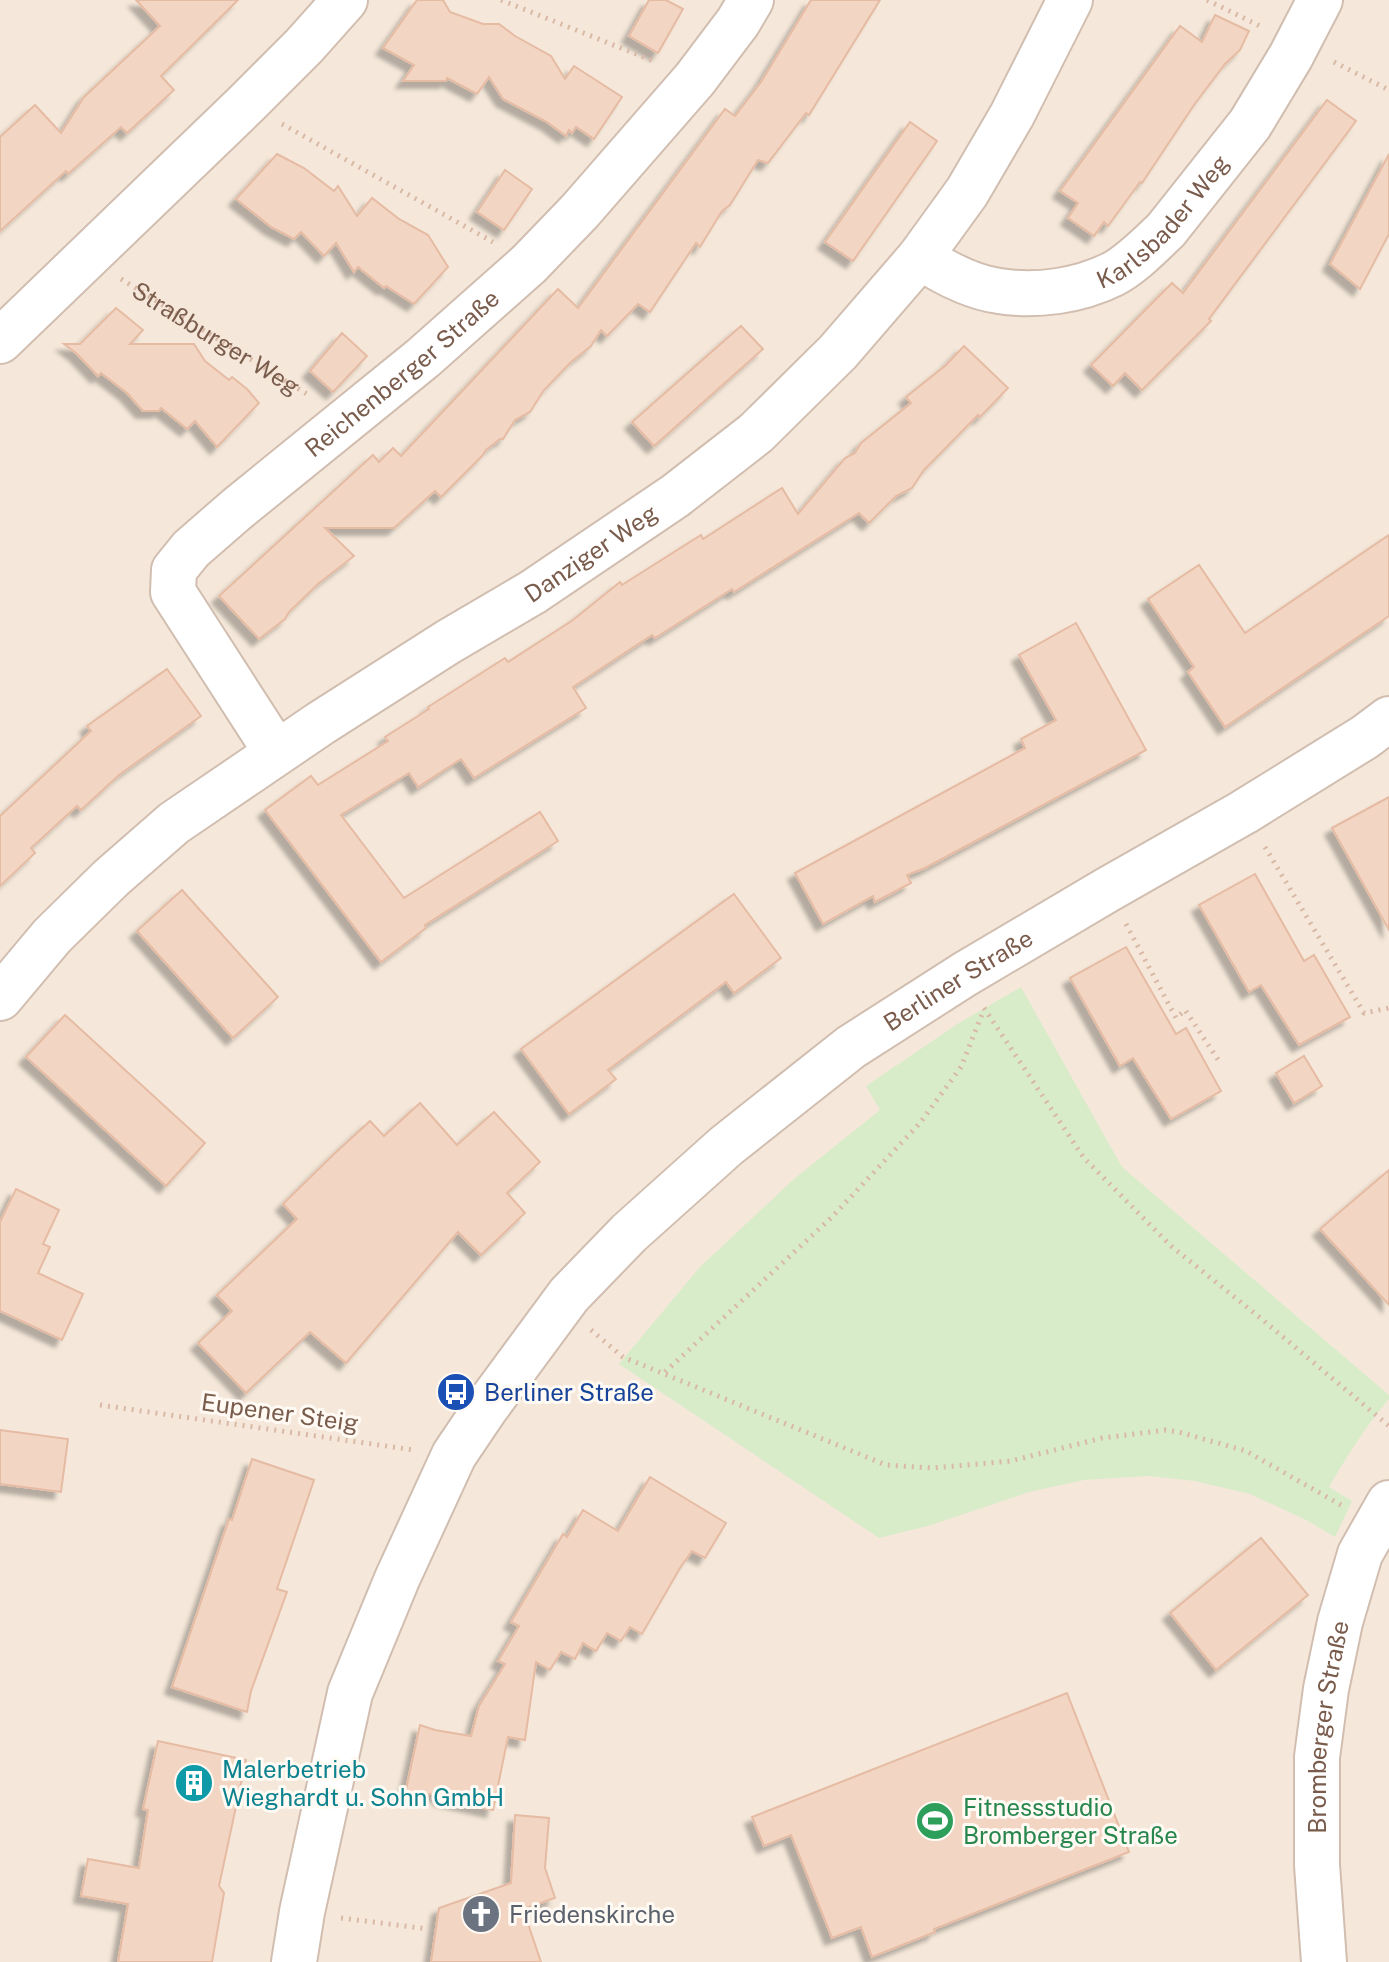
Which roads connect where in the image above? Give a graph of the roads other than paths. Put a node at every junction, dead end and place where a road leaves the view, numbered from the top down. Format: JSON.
{"nodes":[{"id":1,"x":345,"y":0,"type":"edge"},
{"id":2,"x":751,"y":0,"type":"edge"},
{"id":3,"x":1070,"y":0,"type":"edge"},
{"id":4,"x":1320,"y":0,"type":"edge"},
{"id":5,"x":920,"y":257,"type":"junction"},
{"id":6,"x":0,"y":341,"type":"edge"},
{"id":7,"x":1389,"y":719,"type":"edge"},
{"id":8,"x":276,"y":752,"type":"junction"},
{"id":9,"x":0,"y":998,"type":"edge"},
{"id":10,"x":1369,"y":1506,"type":"edge"},
{"id":11,"x":294,"y":1962,"type":"edge"},
{"id":12,"x":1324,"y":1962,"type":"edge"}],
"edges":[{"from":1,"to":6,"type":"street"},
{"from":2,"to":8,"type":"street","name":"Reichenberger Straße"},
{"from":3,"to":5,"type":"street","name":"Danziger Weg"},
{"from":4,"to":5,"type":"street","name":"Karlsbader Weg"},
{"from":5,"to":8,"type":"street","name":"Danziger Weg"},
{"from":7,"to":11,"type":"street","name":"Berliner Straße"},
{"from":8,"to":9,"type":"street","name":"Danziger Weg"},
{"from":10,"to":12,"type":"street","name":"Bromberger Straße"}]}
